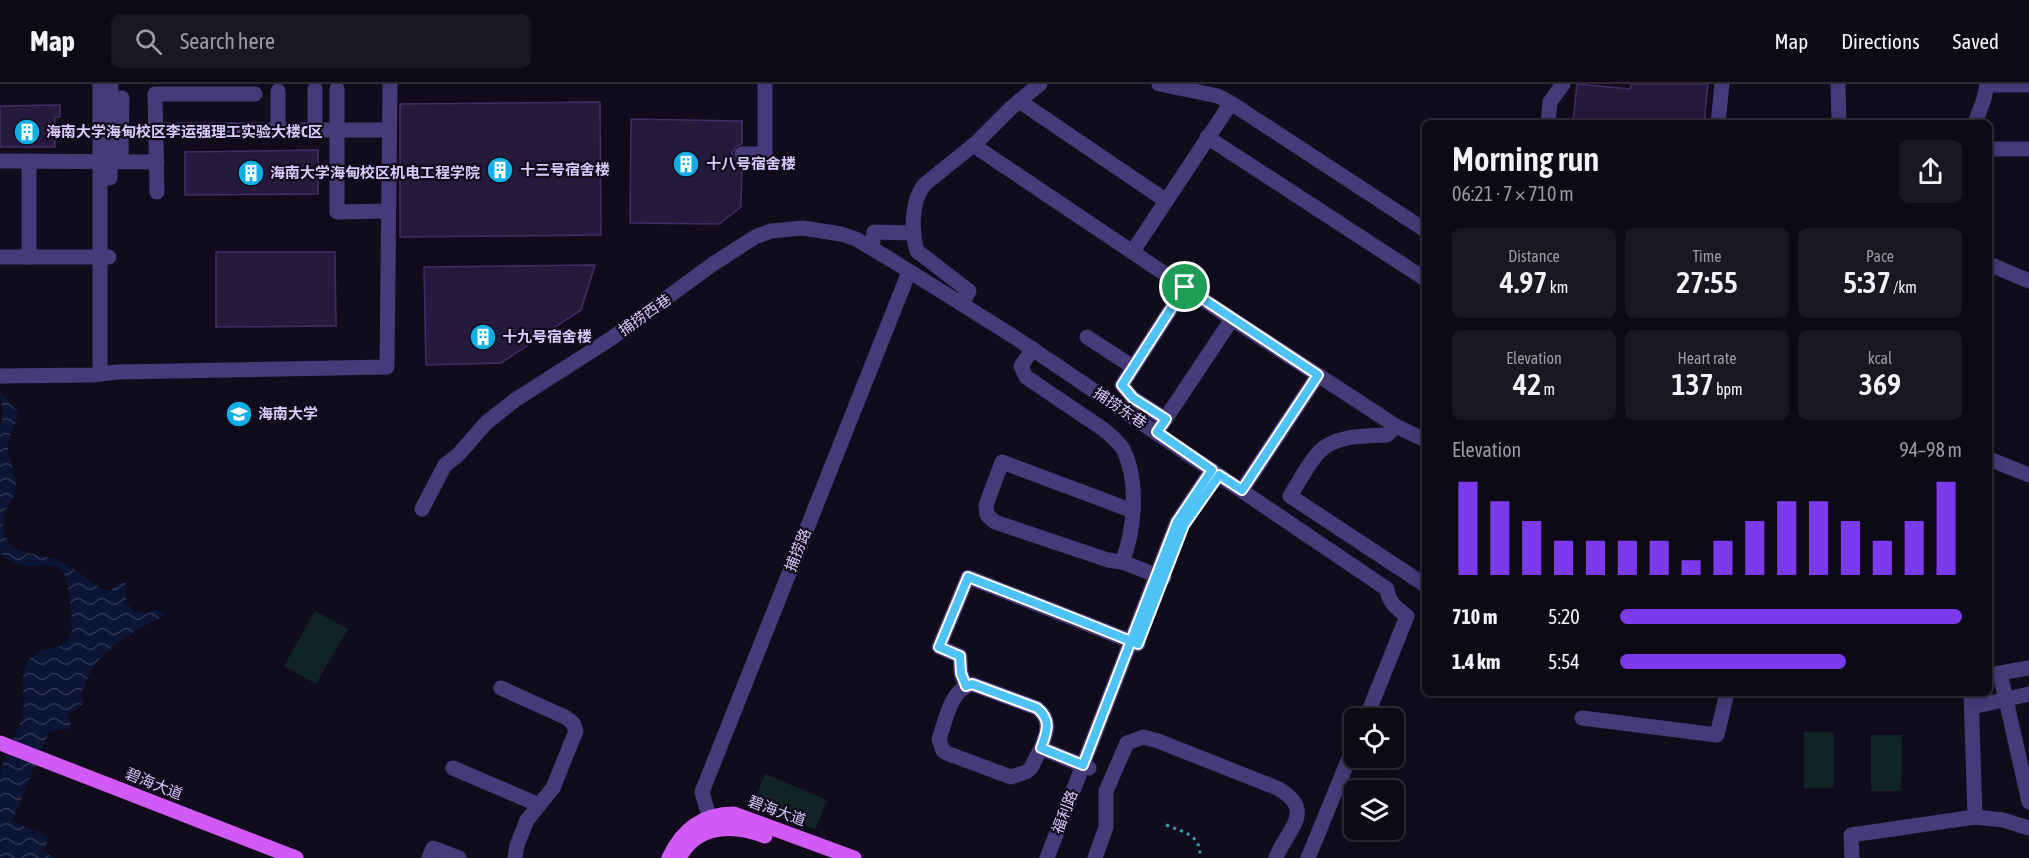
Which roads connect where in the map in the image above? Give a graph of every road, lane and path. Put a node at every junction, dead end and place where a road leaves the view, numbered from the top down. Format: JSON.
{"nodes":[{"id":1,"x":100,"y":84,"type":"edge"},
{"id":2,"x":111,"y":84,"type":"edge"},
{"id":3,"x":379,"y":84,"type":"edge"},
{"id":4,"x":390,"y":84,"type":"edge"},
{"id":5,"x":759,"y":84,"type":"edge"},
{"id":6,"x":765,"y":84,"type":"edge"},
{"id":7,"x":1040,"y":84,"type":"edge"},
{"id":8,"x":1159,"y":84,"type":"edge"},
{"id":9,"x":1547,"y":84,"type":"edge"},
{"id":10,"x":1563,"y":84,"type":"edge"},
{"id":11,"x":1722,"y":84,"type":"edge"},
{"id":12,"x":1832,"y":84,"type":"edge"},
{"id":13,"x":1838,"y":84,"type":"edge"},
{"id":14,"x":1987,"y":85,"type":"edge"},
{"id":15,"x":2029,"y":85,"type":"edge"},
{"id":16,"x":315,"y":88,"type":"dead end"},
{"id":17,"x":337,"y":89,"type":"dead end"},
{"id":18,"x":278,"y":91,"type":"dead end"},
{"id":19,"x":255,"y":94,"type":"dead end"},
{"id":20,"x":122,"y":98,"type":"dead end"},
{"id":21,"x":1019,"y":101,"type":"junction"},
{"id":22,"x":1550,"y":102,"type":"junction"},
{"id":23,"x":1231,"y":103,"type":"junction"},
{"id":24,"x":1548,"y":120,"type":"edge"},
{"id":25,"x":1718,"y":120,"type":"edge"},
{"id":26,"x":1833,"y":120,"type":"edge"},
{"id":27,"x":1839,"y":120,"type":"edge"},
{"id":28,"x":1976,"y":120,"type":"edge"},
{"id":29,"x":155,"y":130,"type":"junction"},
{"id":30,"x":278,"y":130,"type":"junction"},
{"id":31,"x":315,"y":130,"type":"junction"},
{"id":32,"x":338,"y":130,"type":"junction"},
{"id":33,"x":384,"y":130,"type":"junction"},
{"id":34,"x":1207,"y":137,"type":"junction"},
{"id":35,"x":973,"y":145,"type":"junction"},
{"id":36,"x":1992,"y":148,"type":"edge"},
{"id":37,"x":2029,"y":149,"type":"edge"},
{"id":38,"x":742,"y":154,"type":"dead end"},
{"id":39,"x":762,"y":154,"type":"junction"},
{"id":40,"x":0,"y":161,"type":"edge"},
{"id":41,"x":29,"y":161,"type":"junction"},
{"id":42,"x":111,"y":161,"type":"junction"},
{"id":43,"x":157,"y":162,"type":"junction"},
{"id":44,"x":157,"y":192,"type":"dead end"},
{"id":45,"x":1166,"y":200,"type":"junction"},
{"id":46,"x":384,"y":211,"type":"junction"},
{"id":47,"x":1422,"y":229,"type":"edge"},
{"id":48,"x":914,"y":233,"type":"junction"},
{"id":49,"x":872,"y":248,"type":"junction"},
{"id":50,"x":1133,"y":251,"type":"junction"},
{"id":51,"x":1,"y":257,"type":"edge"},
{"id":52,"x":29,"y":257,"type":"junction"},
{"id":53,"x":105,"y":257,"type":"junction"},
{"id":54,"x":1992,"y":265,"type":"edge"},
{"id":55,"x":1992,"y":271,"type":"edge"},
{"id":56,"x":909,"y":272,"type":"junction"},
{"id":57,"x":1422,"y":277,"type":"edge"},
{"id":58,"x":2029,"y":280,"type":"edge"},
{"id":59,"x":1185,"y":287,"type":"junction"},
{"id":60,"x":2029,"y":287,"type":"edge"},
{"id":61,"x":962,"y":304,"type":"junction"},
{"id":62,"x":1232,"y":319,"type":"junction"},
{"id":63,"x":1087,"y":337,"type":"dead end"},
{"id":64,"x":1033,"y":349,"type":"junction"},
{"id":65,"x":0,"y":366,"type":"edge"},
{"id":66,"x":1132,"y":367,"type":"junction"},
{"id":67,"x":105,"y":369,"type":"junction"},
{"id":68,"x":1318,"y":375,"type":"junction"},
{"id":69,"x":0,"y":376,"type":"edge"},
{"id":70,"x":1166,"y":419,"type":"junction"},
{"id":71,"x":1396,"y":426,"type":"junction"},
{"id":72,"x":1157,"y":432,"type":"junction"},
{"id":73,"x":1422,"y":439,"type":"edge"},
{"id":74,"x":1992,"y":460,"type":"edge"},
{"id":75,"x":1992,"y":466,"type":"edge"},
{"id":76,"x":1215,"y":472,"type":"junction"},
{"id":77,"x":2029,"y":475,"type":"edge"},
{"id":78,"x":2029,"y":480,"type":"edge"},
{"id":79,"x":1242,"y":490,"type":"junction"},
{"id":80,"x":1293,"y":498,"type":"junction"},
{"id":81,"x":422,"y":509,"type":"dead end"},
{"id":82,"x":1132,"y":511,"type":"junction"},
{"id":83,"x":1281,"y":517,"type":"junction"},
{"id":84,"x":1122,"y":561,"type":"junction"},
{"id":85,"x":1160,"y":577,"type":"junction"},
{"id":86,"x":1422,"y":583,"type":"edge"},
{"id":87,"x":1134,"y":642,"type":"junction"},
{"id":88,"x":2029,"y":668,"type":"edge"},
{"id":89,"x":1994,"y":674,"type":"edge"},
{"id":90,"x":966,"y":686,"type":"junction"},
{"id":91,"x":501,"y":688,"type":"dead end"},
{"id":92,"x":2029,"y":694,"type":"edge"},
{"id":93,"x":1726,"y":696,"type":"edge"},
{"id":94,"x":2005,"y":699,"type":"junction"},
{"id":95,"x":1972,"y":700,"type":"edge"},
{"id":96,"x":1370,"y":708,"type":"edge"},
{"id":97,"x":1582,"y":718,"type":"dead end"},
{"id":98,"x":1041,"y":748,"type":"junction"},
{"id":99,"x":2,"y":749,"type":"edge"},
{"id":100,"x":41,"y":764,"type":"junction"},
{"id":101,"x":1086,"y":766,"type":"junction"},
{"id":102,"x":453,"y":768,"type":"dead end"},
{"id":103,"x":1345,"y":768,"type":"edge"},
{"id":104,"x":2026,"y":776,"type":"edge"},
{"id":105,"x":2029,"y":802,"type":"edge"},
{"id":106,"x":539,"y":805,"type":"junction"},
{"id":107,"x":1975,"y":817,"type":"junction"},
{"id":108,"x":711,"y":824,"type":"junction"},
{"id":109,"x":1166,"y":825,"type":"dead end"},
{"id":110,"x":2029,"y":828,"type":"edge"},
{"id":111,"x":1287,"y":840,"type":"junction"},
{"id":112,"x":270,"y":858,"type":"edge"},
{"id":113,"x":296,"y":858,"type":"edge"},
{"id":114,"x":429,"y":858,"type":"edge"},
{"id":115,"x":459,"y":858,"type":"edge"},
{"id":116,"x":514,"y":858,"type":"edge"},
{"id":117,"x":669,"y":858,"type":"edge"},
{"id":118,"x":680,"y":858,"type":"edge"},
{"id":119,"x":824,"y":858,"type":"edge"},
{"id":120,"x":854,"y":858,"type":"edge"},
{"id":121,"x":1047,"y":858,"type":"edge"},
{"id":122,"x":1054,"y":858,"type":"edge"},
{"id":123,"x":1095,"y":858,"type":"edge"},
{"id":124,"x":1200,"y":858,"type":"edge"},
{"id":125,"x":1276,"y":858,"type":"edge"},
{"id":126,"x":1282,"y":858,"type":"edge"},
{"id":127,"x":1308,"y":858,"type":"edge"},
{"id":128,"x":1852,"y":858,"type":"edge"}],
"edges":[{"from":1,"to":42,"type":"street"},
{"from":2,"to":42,"type":"street"},
{"from":3,"to":33,"type":"street"},
{"from":4,"to":33,"type":"street"},
{"from":5,"to":39,"type":"street"},
{"from":6,"to":39,"type":"street"},
{"from":7,"to":21,"type":"street"},
{"from":8,"to":23,"type":"street"},
{"from":9,"to":22,"type":"street"},
{"from":10,"to":22,"type":"street"},
{"from":11,"to":25,"type":"street"},
{"from":12,"to":26,"type":"street"},
{"from":13,"to":27,"type":"street"},
{"from":14,"to":15,"type":"street"},
{"from":14,"to":28,"type":"street"},
{"from":16,"to":31,"type":"street"},
{"from":17,"to":32,"type":"street"},
{"from":18,"to":30,"type":"street"},
{"from":19,"to":29,"type":"street"},
{"from":20,"to":42,"type":"street"},
{"from":21,"to":35,"type":"street"},
{"from":21,"to":45,"type":"street"},
{"from":22,"to":24,"type":"street"},
{"from":23,"to":34,"type":"street"},
{"from":23,"to":47,"type":"street"},
{"from":29,"to":30,"type":"street"},
{"from":29,"to":43,"type":"street"},
{"from":30,"to":31,"type":"street"},
{"from":31,"to":32,"type":"street"},
{"from":32,"to":33,"type":"street"},
{"from":32,"to":46,"type":"street"},
{"from":33,"to":46,"type":"street"},
{"from":34,"to":45,"type":"street"},
{"from":34,"to":57,"type":"street"},
{"from":35,"to":48,"type":"street"},
{"from":35,"to":50,"type":"street"},
{"from":36,"to":37,"type":"street"},
{"from":38,"to":39,"type":"street"},
{"from":40,"to":41,"type":"street"},
{"from":41,"to":42,"type":"street"},
{"from":41,"to":52,"type":"street"},
{"from":42,"to":43,"type":"street"},
{"from":42,"to":53,"type":"street"},
{"from":43,"to":44,"type":"street"},
{"from":45,"to":50,"type":"street"},
{"from":46,"to":67,"type":"street"},
{"from":48,"to":49,"type":"street"},
{"from":48,"to":61,"type":"street"},
{"from":49,"to":56,"type":"street","name":"捕捞西巷"},
{"from":49,"to":81,"type":"street","name":"捕捞西巷"},
{"from":50,"to":59,"type":"street"},
{"from":51,"to":52,"type":"street"},
{"from":52,"to":53,"type":"street"},
{"from":53,"to":67,"type":"street"},
{"from":54,"to":58,"type":"street"},
{"from":55,"to":60,"type":"street"},
{"from":56,"to":61,"type":"street","name":"捕捞东巷"},
{"from":56,"to":108,"type":"street","name":"捕捞路"},
{"from":59,"to":62,"type":"street"},
{"from":59,"to":66,"type":"street"},
{"from":61,"to":64,"type":"street","name":"捕捞东巷"},
{"from":62,"to":68,"type":"street"},
{"from":62,"to":70,"type":"street"},
{"from":63,"to":66,"type":"street"},
{"from":64,"to":72,"type":"street","name":"捕捞东巷"},
{"from":64,"to":82,"type":"street"},
{"from":65,"to":67,"type":"street"},
{"from":66,"to":70,"type":"street"},
{"from":67,"to":69,"type":"street"},
{"from":68,"to":71,"type":"street"},
{"from":68,"to":79,"type":"street"},
{"from":70,"to":72,"type":"street"},
{"from":71,"to":73,"type":"street"},
{"from":71,"to":80,"type":"street"},
{"from":72,"to":76,"type":"street","name":"捕捞东巷"},
{"from":74,"to":77,"type":"street"},
{"from":75,"to":78,"type":"street"},
{"from":76,"to":79,"type":"street","name":"捕捞东巷"},
{"from":76,"to":85,"type":"street","name":"福利路"},
{"from":79,"to":83,"type":"street","name":"捕捞东巷"},
{"from":80,"to":83,"type":"street"},
{"from":80,"to":86,"type":"street"},
{"from":82,"to":84,"type":"street"},
{"from":82,"to":84,"type":"street"},
{"from":83,"to":96,"type":"street","name":"捕捞东巷"},
{"from":84,"to":85,"type":"street"},
{"from":85,"to":87,"type":"street","name":"福利路"},
{"from":87,"to":90,"type":"street"},
{"from":87,"to":101,"type":"street","name":"福利路"},
{"from":88,"to":89,"type":"street"},
{"from":89,"to":94,"type":"street"},
{"from":90,"to":98,"type":"street"},
{"from":90,"to":98,"type":"street"},
{"from":91,"to":106,"type":"street"},
{"from":92,"to":94,"type":"street"},
{"from":93,"to":97,"type":"street"},
{"from":94,"to":95,"type":"street"},
{"from":94,"to":104,"type":"street"},
{"from":95,"to":107,"type":"street"},
{"from":98,"to":101,"type":"street"},
{"from":99,"to":100,"type":"main road","name":"碧海大道"},
{"from":100,"to":112,"type":"main road","name":"碧海大道"},
{"from":100,"to":113,"type":"main road","name":"碧海大道"},
{"from":101,"to":121,"type":"street","name":"福利路"},
{"from":101,"to":122,"type":"street","name":"福利路"},
{"from":102,"to":106,"type":"street"},
{"from":103,"to":127,"type":"street"},
{"from":104,"to":105,"type":"street"},
{"from":106,"to":116,"type":"street"},
{"from":107,"to":110,"type":"street"},
{"from":107,"to":128,"type":"street"},
{"from":108,"to":117,"type":"main road","name":"碧海大道"},
{"from":108,"to":118,"type":"main road","name":"碧海大道"},
{"from":108,"to":119,"type":"main road","name":"碧海大道"},
{"from":108,"to":120,"type":"main road","name":"碧海大道"},
{"from":109,"to":124,"type":"path"},
{"from":111,"to":123,"type":"street"},
{"from":111,"to":125,"type":"street"},
{"from":111,"to":126,"type":"street"},
{"from":114,"to":115,"type":"street"}]}
